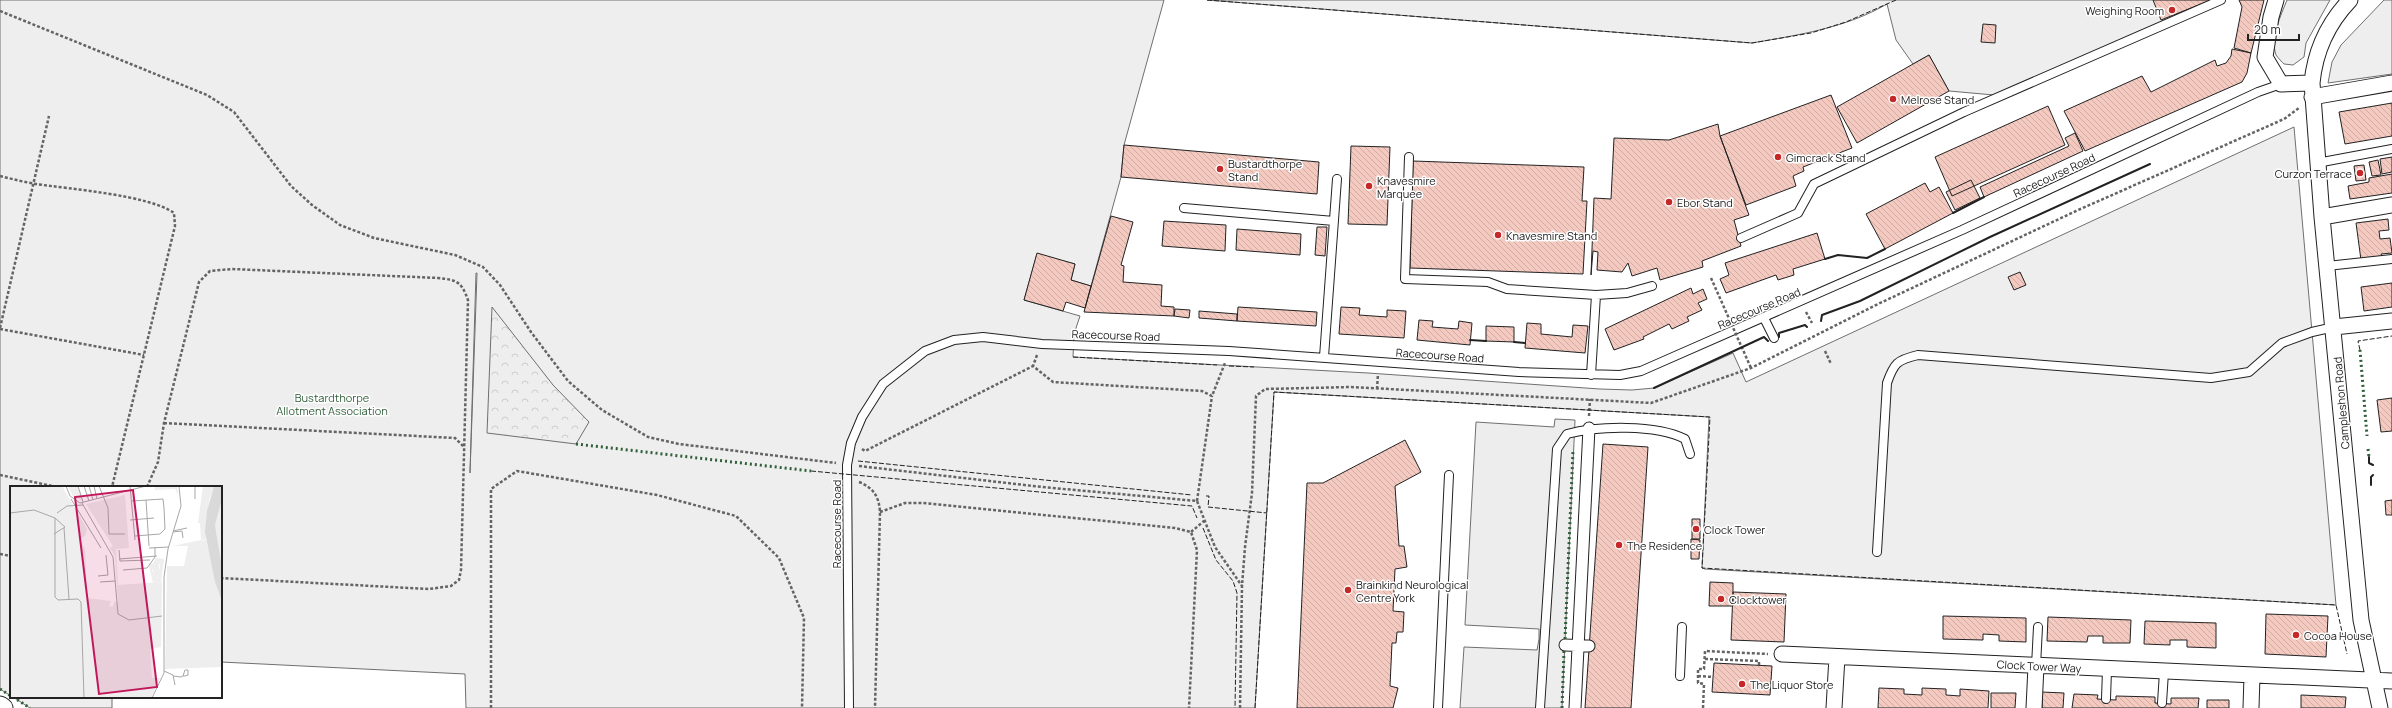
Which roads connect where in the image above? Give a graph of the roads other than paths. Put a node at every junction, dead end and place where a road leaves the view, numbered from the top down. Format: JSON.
{"nodes":[{"id":1,"x":2220,"y":0,"type":"edge"},
{"id":2,"x":2276,"y":0,"type":"edge"},
{"id":3,"x":2350,"y":0,"type":"edge"},
{"id":4,"x":2392,"y":83,"type":"edge"},
{"id":5,"x":2281,"y":84,"type":"junction"},
{"id":6,"x":2312,"y":90,"type":"junction"},
{"id":7,"x":2392,"y":150,"type":"edge"},
{"id":8,"x":1409,"y":157,"type":"dead end"},
{"id":9,"x":2317,"y":163,"type":"junction"},
{"id":10,"x":1337,"y":179,"type":"dead end"},
{"id":11,"x":2392,"y":205,"type":"edge"},
{"id":12,"x":1184,"y":208,"type":"dead end"},
{"id":13,"x":2322,"y":217,"type":"junction"},
{"id":14,"x":1334,"y":221,"type":"junction"},
{"id":15,"x":1741,"y":238,"type":"dead end"},
{"id":16,"x":2392,"y":259,"type":"edge"},
{"id":17,"x":2327,"y":266,"type":"junction"},
{"id":18,"x":1652,"y":286,"type":"dead end"},
{"id":19,"x":1596,"y":295,"type":"junction"},
{"id":20,"x":1764,"y":318,"type":"junction"},
{"id":21,"x":2392,"y":321,"type":"edge"},
{"id":22,"x":2334,"y":328,"type":"junction"},
{"id":23,"x":1774,"y":338,"type":"dead end"},
{"id":24,"x":1324,"y":357,"type":"junction"},
{"id":25,"x":1592,"y":375,"type":"junction"},
{"id":26,"x":1589,"y":428,"type":"junction"},
{"id":27,"x":1690,"y":454,"type":"dead end"},
{"id":28,"x":1449,"y":475,"type":"dead end"},
{"id":29,"x":1877,"y":552,"type":"dead end"},
{"id":30,"x":1682,"y":626,"type":"dead end"},
{"id":31,"x":2038,"y":626,"type":"dead end"},
{"id":32,"x":1565,"y":645,"type":"dead end"},
{"id":33,"x":1578,"y":646,"type":"junction"},
{"id":34,"x":1589,"y":646,"type":"dead end"},
{"id":35,"x":1782,"y":654,"type":"road end"},
{"id":36,"x":1837,"y":657,"type":"junction"},
{"id":37,"x":2036,"y":666,"type":"junction"},
{"id":38,"x":2107,"y":670,"type":"junction"},
{"id":39,"x":2164,"y":672,"type":"junction"},
{"id":40,"x":1680,"y":676,"type":"dead end"},
{"id":41,"x":2252,"y":676,"type":"junction"},
{"id":42,"x":2392,"y":680,"type":"edge"},
{"id":43,"x":2373,"y":681,"type":"junction"},
{"id":44,"x":2106,"y":699,"type":"dead end"},
{"id":45,"x":2162,"y":703,"type":"dead end"},
{"id":46,"x":0,"y":706,"type":"edge"},
{"id":47,"x":3,"y":708,"type":"edge"},
{"id":48,"x":849,"y":708,"type":"edge"},
{"id":49,"x":1438,"y":708,"type":"edge"},
{"id":50,"x":1540,"y":708,"type":"edge"},
{"id":51,"x":1575,"y":708,"type":"edge"},
{"id":52,"x":1834,"y":708,"type":"edge"},
{"id":53,"x":2034,"y":708,"type":"edge"},
{"id":54,"x":2251,"y":708,"type":"edge"},
{"id":55,"x":2380,"y":708,"type":"edge"}],
"edges":[{"from":1,"to":15,"type":"lane"},
{"from":2,"to":5,"type":"street"},
{"from":3,"to":6,"type":"street","name":"Campleshon Road"},
{"from":4,"to":6,"type":"street"},
{"from":5,"to":6,"type":"street"},
{"from":5,"to":20,"type":"lane","name":"Racecourse Road"},
{"from":6,"to":9,"type":"street","name":"Campleshon Road"},
{"from":7,"to":9,"type":"lane"},
{"from":8,"to":19,"type":"lane"},
{"from":9,"to":13,"type":"street","name":"Campleshon Road"},
{"from":10,"to":14,"type":"lane"},
{"from":11,"to":13,"type":"street"},
{"from":12,"to":14,"type":"lane"},
{"from":13,"to":17,"type":"street","name":"Campleshon Road"},
{"from":14,"to":24,"type":"lane"},
{"from":16,"to":17,"type":"lane"},
{"from":17,"to":22,"type":"street","name":"Campleshon Road"},
{"from":18,"to":19,"type":"lane"},
{"from":19,"to":25,"type":"lane"},
{"from":20,"to":23,"type":"lane"},
{"from":20,"to":25,"type":"lane","name":"Racecourse Road"},
{"from":21,"to":22,"type":"street"},
{"from":22,"to":29,"type":"lane"},
{"from":22,"to":43,"type":"street","name":"Campleshon Road"},
{"from":24,"to":25,"type":"lane","name":"Racecourse Road"},
{"from":24,"to":48,"type":"lane","name":"Racecourse Road"},
{"from":26,"to":27,"type":"lane"},
{"from":26,"to":33,"type":"street"},
{"from":26,"to":50,"type":"lane"},
{"from":28,"to":49,"type":"lane"},
{"from":30,"to":40,"type":"lane"},
{"from":31,"to":37,"type":"lane"},
{"from":32,"to":33,"type":"street"},
{"from":33,"to":34,"type":"street"},
{"from":33,"to":51,"type":"street"},
{"from":35,"to":36,"type":"street","name":"Clock Tower Way"},
{"from":36,"to":37,"type":"street","name":"Clock Tower Way"},
{"from":36,"to":52,"type":"street"},
{"from":37,"to":38,"type":"street","name":"Clock Tower Way"},
{"from":37,"to":53,"type":"street"},
{"from":38,"to":39,"type":"street","name":"Clock Tower Way"},
{"from":38,"to":44,"type":"lane"},
{"from":39,"to":41,"type":"street","name":"Clock Tower Way"},
{"from":39,"to":45,"type":"lane"},
{"from":41,"to":43,"type":"street","name":"Clock Tower Way"},
{"from":41,"to":54,"type":"street"},
{"from":42,"to":43,"type":"street","name":"Clock Tower Way"},
{"from":43,"to":55,"type":"street","name":"Campleshon Road"},
{"from":46,"to":47,"type":"street"}]}
